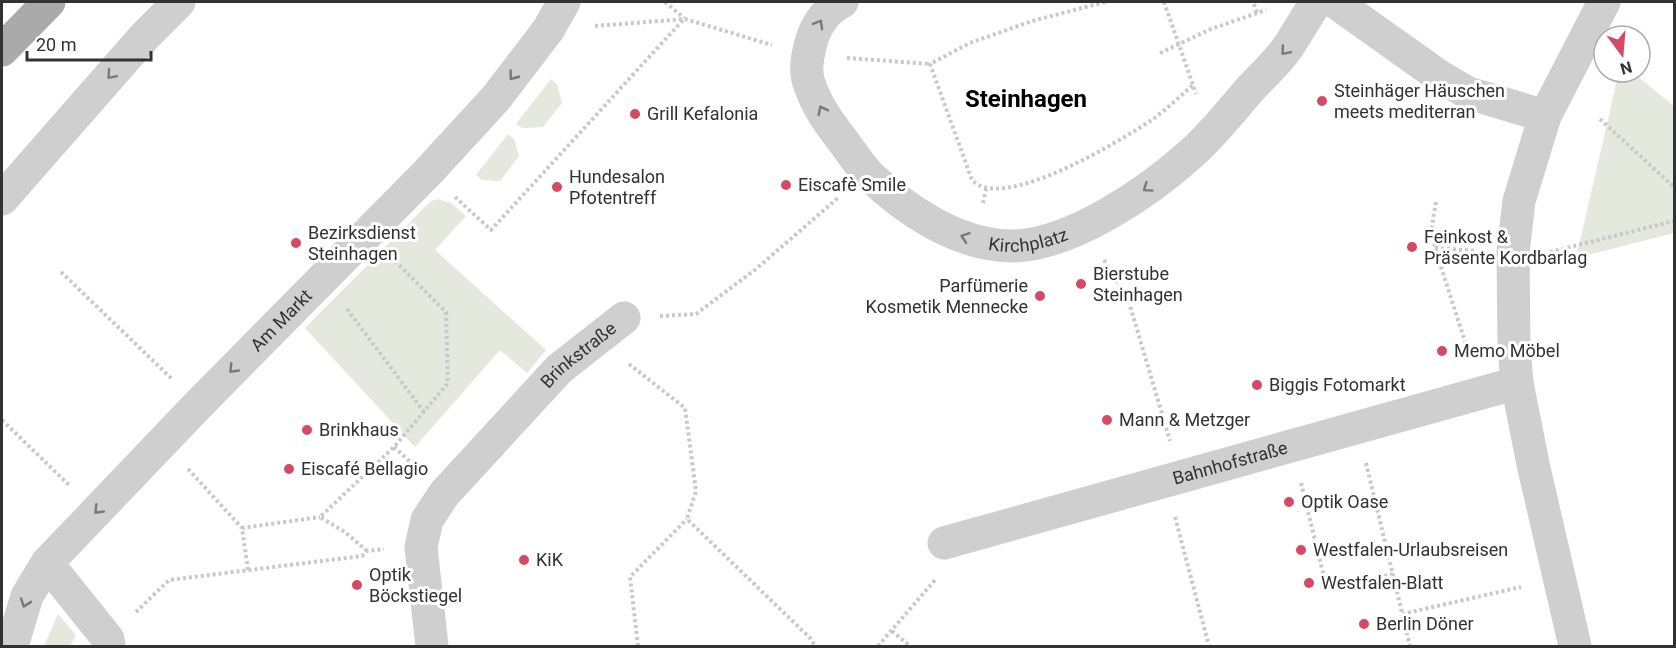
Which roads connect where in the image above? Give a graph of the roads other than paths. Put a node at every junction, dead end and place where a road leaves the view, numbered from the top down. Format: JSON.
{"nodes":[{"id":1,"x":49,"y":2,"type":"edge"},
{"id":2,"x":179,"y":2,"type":"edge"},
{"id":3,"x":564,"y":2,"type":"edge"},
{"id":4,"x":842,"y":2,"type":"edge"},
{"id":5,"x":1316,"y":2,"type":"edge"},
{"id":6,"x":1335,"y":2,"type":"edge"},
{"id":7,"x":1604,"y":2,"type":"edge"},
{"id":8,"x":2,"y":50,"type":"edge"},
{"id":9,"x":1545,"y":116,"type":"junction"},
{"id":10,"x":2,"y":199,"type":"edge"},
{"id":11,"x":624,"y":318,"type":"road end"},
{"id":12,"x":1517,"y":383,"type":"junction"},
{"id":13,"x":944,"y":543,"type":"road end"},
{"id":14,"x":47,"y":562,"type":"junction"},
{"id":15,"x":108,"y":643,"type":"edge"},
{"id":16,"x":12,"y":646,"type":"edge"},
{"id":17,"x":432,"y":646,"type":"edge"},
{"id":18,"x":1575,"y":646,"type":"edge"}],
"edges":[{"from":1,"to":8,"type":"main road"},
{"from":2,"to":10,"type":"street","one_way":true},
{"from":3,"to":14,"type":"street","name":"Am Markt","one_way":true},
{"from":5,"to":4,"type":"street","name":"Kirchplatz","one_way":true},
{"from":6,"to":9,"type":"street"},
{"from":7,"to":9,"type":"street"},
{"from":9,"to":12,"type":"street"},
{"from":11,"to":17,"type":"street","name":"Brinkstraße"},
{"from":12,"to":13,"type":"street","name":"Bahnhofstraße"},
{"from":12,"to":18,"type":"street"},
{"from":14,"to":15,"type":"street"},
{"from":14,"to":16,"type":"street","name":"Am Markt","one_way":true}]}
